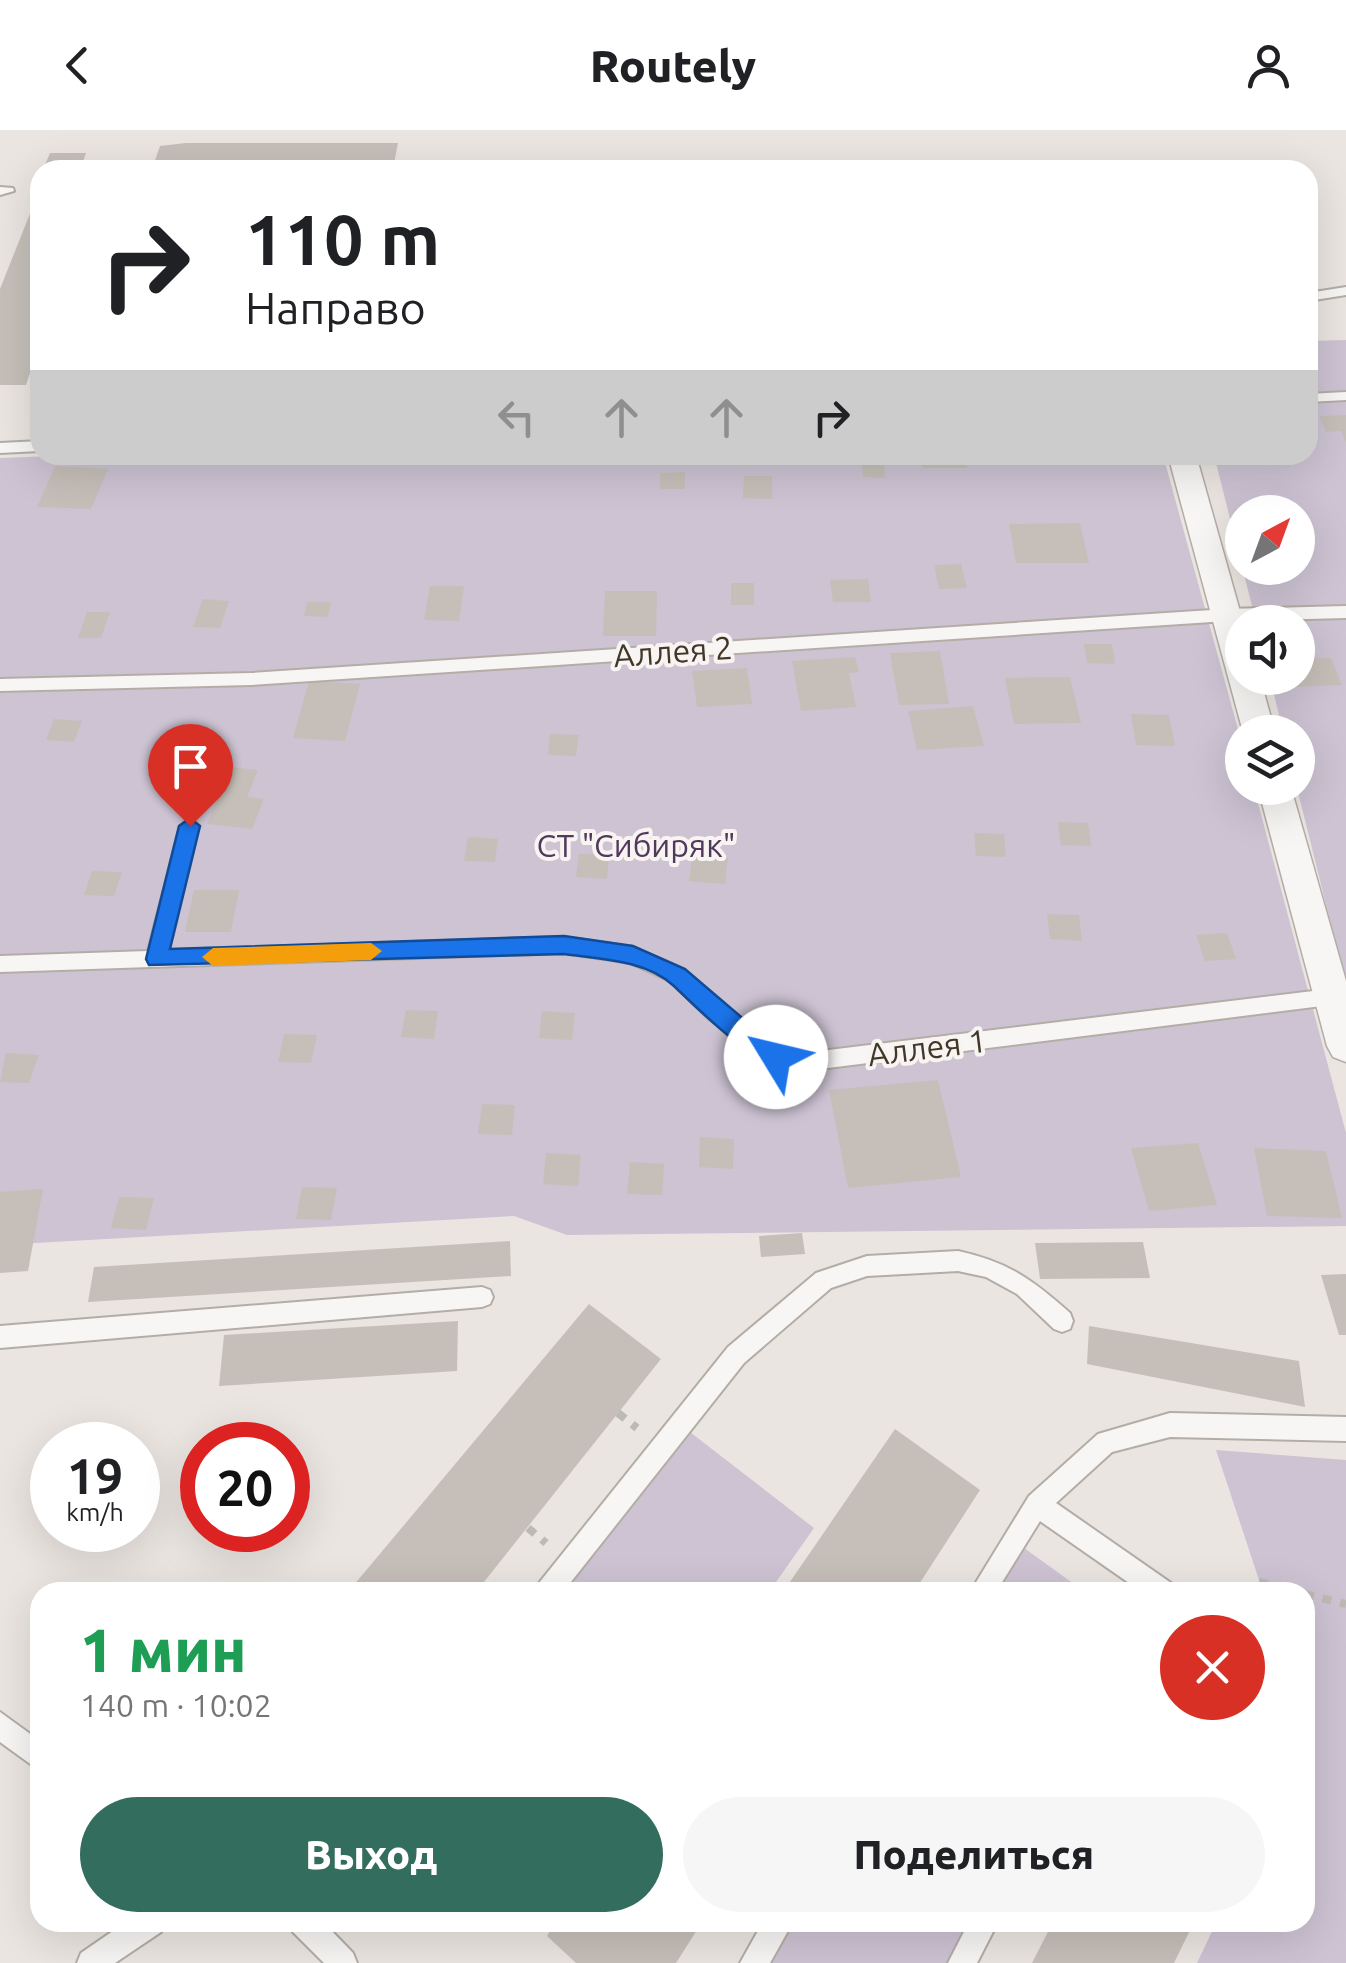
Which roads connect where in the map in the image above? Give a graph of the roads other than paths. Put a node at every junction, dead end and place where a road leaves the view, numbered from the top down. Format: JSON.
{"nodes":[{"id":1,"x":1346,"y":291,"type":"edge"},
{"id":2,"x":1318,"y":295,"type":"edge"},
{"id":3,"x":1346,"y":396,"type":"edge"},
{"id":4,"x":1318,"y":397,"type":"edge"},
{"id":5,"x":30,"y":446,"type":"edge"},
{"id":6,"x":0,"y":448,"type":"edge"},
{"id":7,"x":1185,"y":465,"type":"edge"},
{"id":8,"x":1225,"y":611,"type":"edge"},
{"id":9,"x":1346,"y":612,"type":"edge"},
{"id":10,"x":1315,"y":613,"type":"edge"},
{"id":11,"x":1225,"y":615,"type":"edge"},
{"id":12,"x":0,"y":685,"type":"edge"},
{"id":13,"x":1279,"y":805,"type":"edge"},
{"id":14,"x":190,"y":826,"type":"dead end"},
{"id":15,"x":156,"y":959,"type":"junction"},
{"id":16,"x":0,"y":964,"type":"edge"},
{"id":17,"x":1339,"y":995,"type":"edge"},
{"id":18,"x":1346,"y":1046,"type":"edge"},
{"id":19,"x":482,"y":1297,"type":"dead end"},
{"id":20,"x":1062,"y":1321,"type":"dead end"},
{"id":21,"x":0,"y":1338,"type":"edge"},
{"id":22,"x":1346,"y":1429,"type":"edge"},
{"id":23,"x":1037,"y":1504,"type":"junction"},
{"id":24,"x":556,"y":1582,"type":"edge"},
{"id":25,"x":988,"y":1582,"type":"edge"},
{"id":26,"x":1148,"y":1582,"type":"edge"},
{"id":27,"x":0,"y":1725,"type":"edge"},
{"id":28,"x":30,"y":1750,"type":"edge"},
{"id":29,"x":137,"y":1932,"type":"edge"},
{"id":30,"x":313,"y":1932,"type":"edge"},
{"id":31,"x":773,"y":1932,"type":"edge"},
{"id":32,"x":979,"y":1932,"type":"edge"},
{"id":33,"x":91,"y":1963,"type":"edge"},
{"id":34,"x":343,"y":1963,"type":"edge"},
{"id":35,"x":754,"y":1963,"type":"edge"},
{"id":36,"x":962,"y":1963,"type":"edge"}],
"edges":[{"from":1,"to":2,"type":"lane"},
{"from":3,"to":4,"type":"lane"},
{"from":5,"to":6,"type":"lane"},
{"from":7,"to":8,"type":"street"},
{"from":9,"to":10,"type":"lane","name":"Аллея 2"},
{"from":11,"to":12,"type":"lane","name":"Аллея 2"},
{"from":13,"to":17,"type":"street"},
{"from":14,"to":15,"type":"lane"},
{"from":15,"to":16,"type":"lane","name":"Аллея 1"},
{"from":15,"to":17,"type":"lane","name":"Аллея 1"},
{"from":17,"to":18,"type":"street"},
{"from":19,"to":21,"type":"lane"},
{"from":20,"to":24,"type":"lane"},
{"from":22,"to":23,"type":"lane"},
{"from":23,"to":25,"type":"lane"},
{"from":23,"to":26,"type":"lane"},
{"from":27,"to":28,"type":"lane"},
{"from":29,"to":33,"type":"lane"},
{"from":30,"to":34,"type":"lane"},
{"from":31,"to":35,"type":"lane"},
{"from":32,"to":36,"type":"lane"}]}
